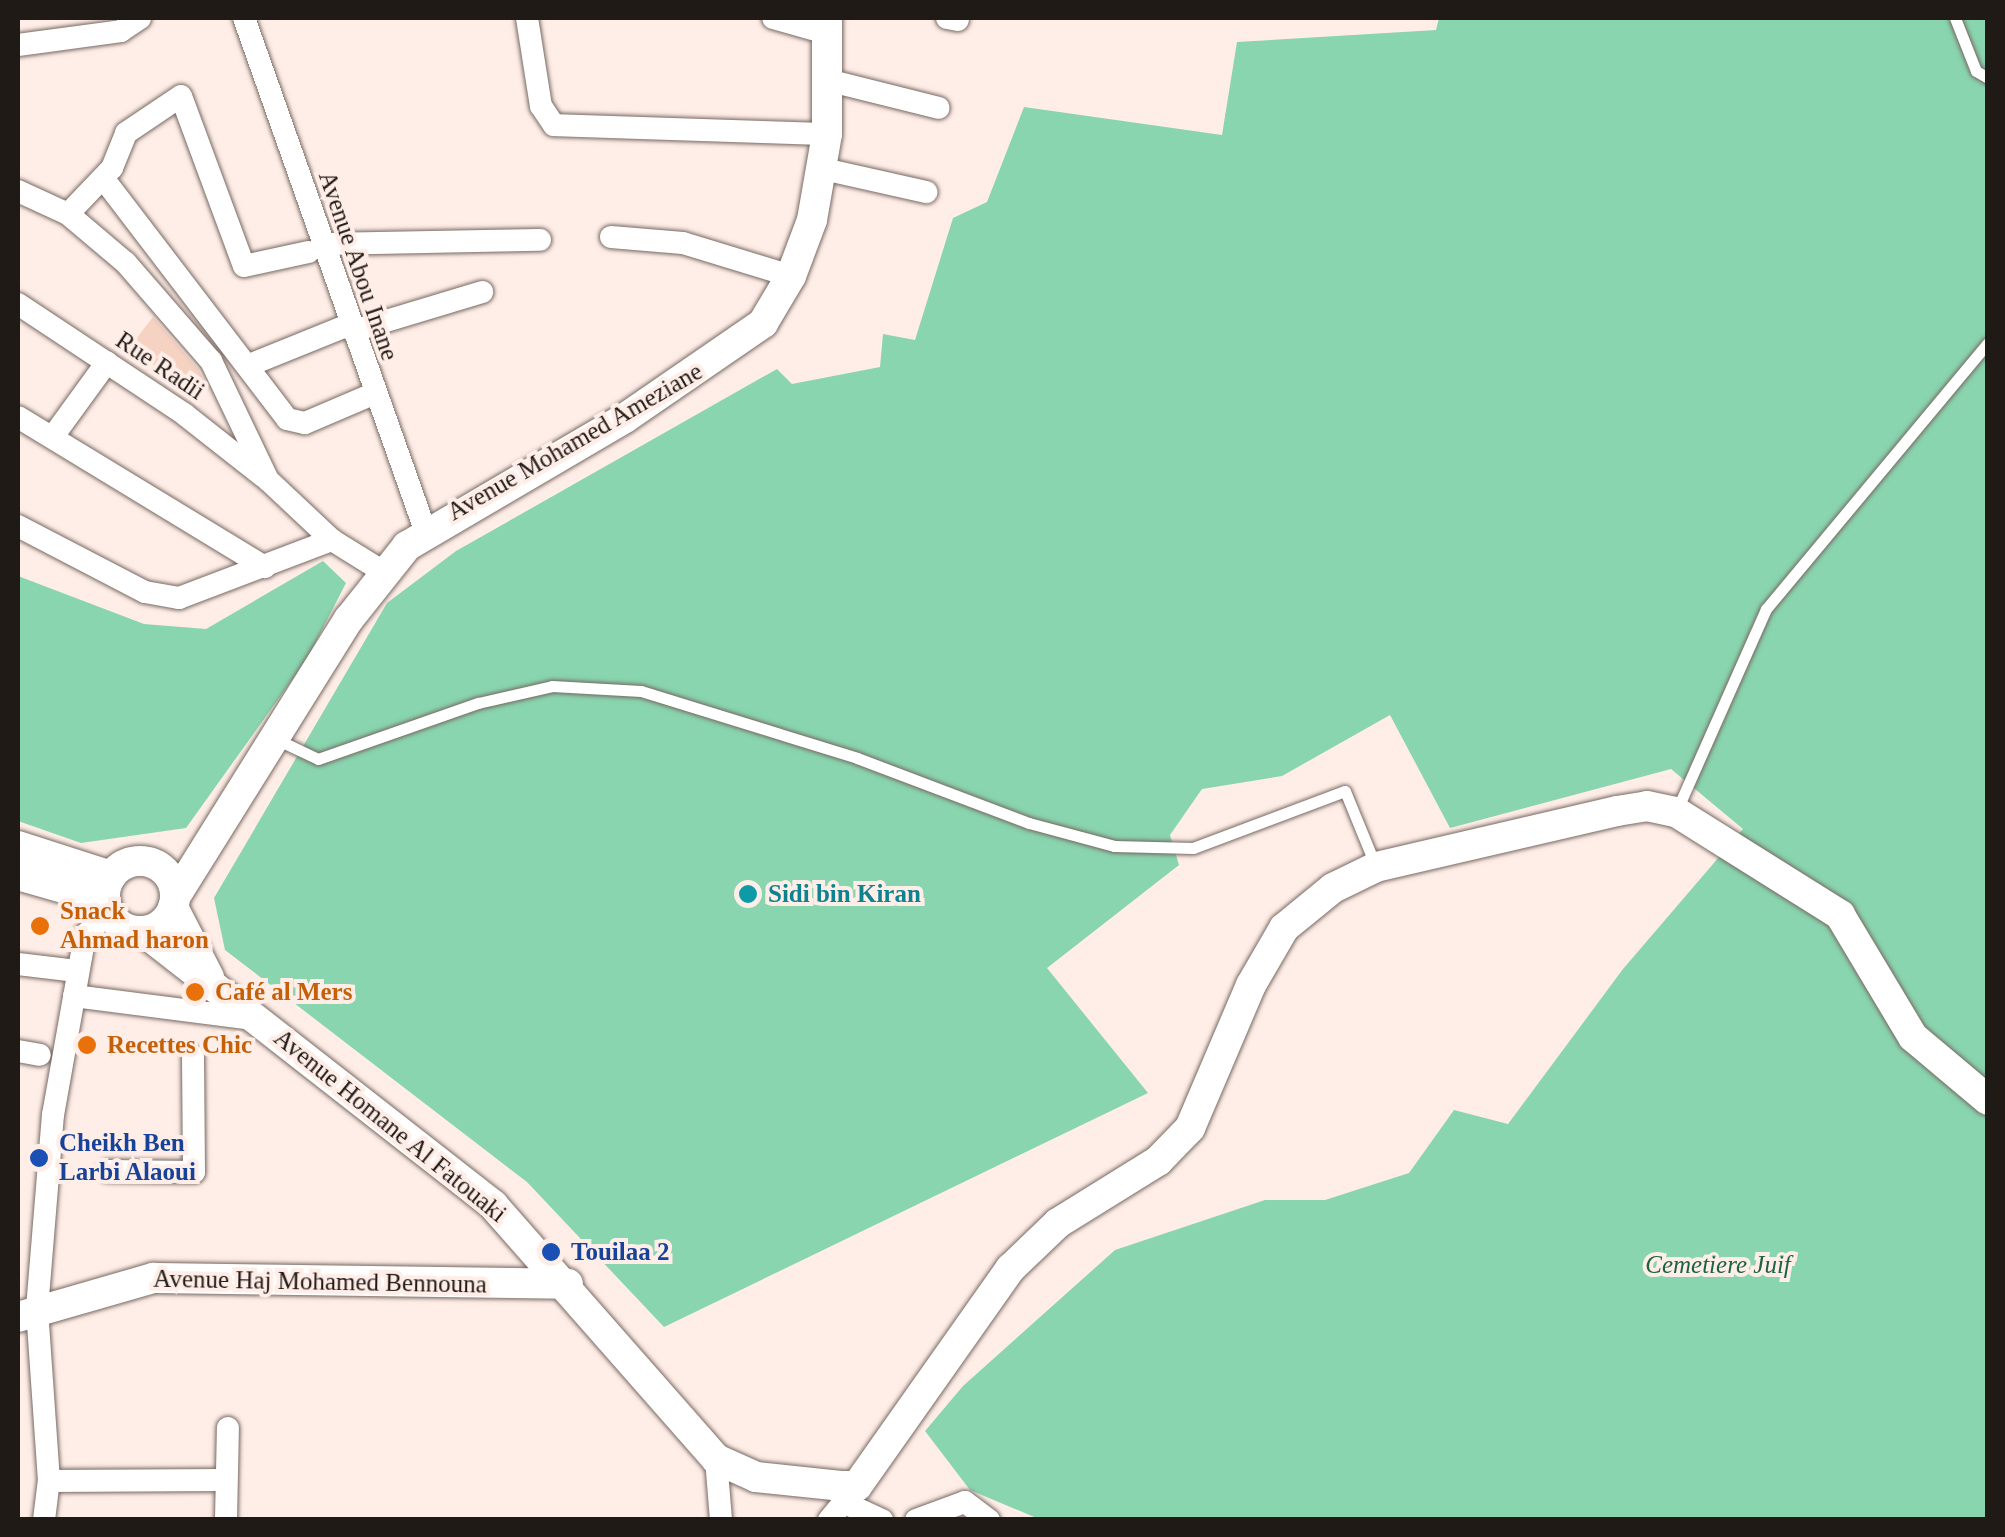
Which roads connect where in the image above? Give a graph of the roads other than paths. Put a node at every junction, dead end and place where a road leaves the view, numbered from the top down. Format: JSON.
{"nodes":[{"id":1,"x":140,"y":18,"type":"edge"},
{"id":2,"x":244,"y":18,"type":"edge"},
{"id":3,"x":527,"y":18,"type":"edge"},
{"id":4,"x":773,"y":18,"type":"edge"},
{"id":5,"x":1955,"y":18,"type":"edge"},
{"id":6,"x":826,"y":25,"type":"edge"},
{"id":7,"x":18,"y":45,"type":"edge"},
{"id":8,"x":1988,"y":78,"type":"edge"},
{"id":9,"x":826,"y":80,"type":"junction"},
{"id":10,"x":939,"y":108,"type":"dead end"},
{"id":11,"x":827,"y":134,"type":"junction"},
{"id":12,"x":822,"y":169,"type":"junction"},
{"id":13,"x":103,"y":178,"type":"junction"},
{"id":14,"x":18,"y":190,"type":"edge"},
{"id":15,"x":926,"y":192,"type":"dead end"},
{"id":16,"x":68,"y":214,"type":"junction"},
{"id":17,"x":612,"y":237,"type":"dead end"},
{"id":18,"x":540,"y":240,"type":"dead end"},
{"id":19,"x":316,"y":248,"type":"junction"},
{"id":20,"x":792,"y":276,"type":"junction"},
{"id":21,"x":482,"y":292,"type":"dead end"},
{"id":22,"x":18,"y":304,"type":"edge"},
{"id":23,"x":352,"y":328,"type":"junction"},
{"id":24,"x":1988,"y":344,"type":"edge"},
{"id":25,"x":107,"y":362,"type":"junction"},
{"id":26,"x":247,"y":366,"type":"junction"},
{"id":27,"x":373,"y":394,"type":"junction"},
{"id":28,"x":18,"y":417,"type":"edge"},
{"id":29,"x":54,"y":434,"type":"junction"},
{"id":30,"x":268,"y":480,"type":"junction"},
{"id":31,"x":18,"y":526,"type":"edge"},
{"id":32,"x":425,"y":530,"type":"junction"},
{"id":33,"x":332,"y":540,"type":"junction"},
{"id":34,"x":265,"y":567,"type":"junction"},
{"id":35,"x":382,"y":572,"type":"junction"},
{"id":36,"x":273,"y":737,"type":"junction"},
{"id":37,"x":1676,"y":812,"type":"junction"},
{"id":38,"x":215,"y":830,"type":"junction"},
{"id":39,"x":18,"y":846,"type":"edge"},
{"id":40,"x":142,"y":862,"type":"junction"},
{"id":41,"x":1376,"y":867,"type":"junction"},
{"id":42,"x":18,"y":874,"type":"edge"},
{"id":43,"x":108,"y":896,"type":"junction"},
{"id":44,"x":174,"y":902,"type":"junction"},
{"id":45,"x":144,"y":932,"type":"junction"},
{"id":46,"x":18,"y":964,"type":"edge"},
{"id":47,"x":77,"y":971,"type":"junction"},
{"id":48,"x":213,"y":984,"type":"junction"},
{"id":49,"x":74,"y":996,"type":"junction"},
{"id":50,"x":261,"y":1020,"type":"junction"},
{"id":51,"x":194,"y":1056,"type":"dead end"},
{"id":52,"x":1988,"y":1100,"type":"edge"},
{"id":53,"x":108,"y":1171,"type":"dead end"},
{"id":54,"x":568,"y":1284,"type":"junction"},
{"id":55,"x":27,"y":1313,"type":"edge"},
{"id":56,"x":228,"y":1428,"type":"dead end"},
{"id":57,"x":716,"y":1458,"type":"junction"},
{"id":58,"x":226,"y":1480,"type":"junction"},
{"id":59,"x":49,"y":1481,"type":"junction"},
{"id":60,"x":844,"y":1503,"type":"edge"},
{"id":61,"x":44,"y":1520,"type":"edge"},
{"id":62,"x":226,"y":1520,"type":"edge"},
{"id":63,"x":721,"y":1520,"type":"edge"},
{"id":64,"x":882,"y":1520,"type":"edge"},
{"id":65,"x":916,"y":1520,"type":"edge"},
{"id":66,"x":990,"y":1520,"type":"edge"}],
"edges":[{"from":1,"to":7,"type":"street"},
{"from":2,"to":19,"type":"street","name":"Avenue Abou Inane"},
{"from":3,"to":11,"type":"street"},
{"from":4,"to":6,"type":"street"},
{"from":5,"to":8,"type":"lane"},
{"from":6,"to":9,"type":"street","name":"Avenue Mohamed Ameziane"},
{"from":9,"to":10,"type":"street"},
{"from":9,"to":11,"type":"street","name":"Avenue Mohamed Ameziane"},
{"from":11,"to":12,"type":"street","name":"Avenue Mohamed Ameziane"},
{"from":12,"to":15,"type":"street"},
{"from":12,"to":20,"type":"street","name":"Avenue Mohamed Ameziane"},
{"from":13,"to":16,"type":"street"},
{"from":13,"to":19,"type":"street"},
{"from":13,"to":26,"type":"street"},
{"from":14,"to":16,"type":"street"},
{"from":16,"to":30,"type":"street"},
{"from":17,"to":20,"type":"street"},
{"from":18,"to":19,"type":"street"},
{"from":19,"to":23,"type":"street","name":"Avenue Abou Inane"},
{"from":20,"to":32,"type":"street","name":"Avenue Mohamed Ameziane"},
{"from":21,"to":23,"type":"street"},
{"from":22,"to":25,"type":"street","name":"Rue Radii"},
{"from":23,"to":26,"type":"street"},
{"from":23,"to":27,"type":"street","name":"Avenue Abou Inane"},
{"from":24,"to":37,"type":"lane"},
{"from":25,"to":29,"type":"street"},
{"from":25,"to":30,"type":"street","name":"Rue Radii"},
{"from":26,"to":27,"type":"street"},
{"from":27,"to":32,"type":"street","name":"Avenue Abou Inane"},
{"from":28,"to":29,"type":"street"},
{"from":29,"to":34,"type":"street"},
{"from":30,"to":33,"type":"street"},
{"from":31,"to":34,"type":"street"},
{"from":32,"to":35,"type":"street","name":"Avenue Mohamed Ameziane"},
{"from":33,"to":34,"type":"street"},
{"from":33,"to":35,"type":"street"},
{"from":35,"to":36,"type":"street","name":"Avenue Mohamed Ameziane"},
{"from":36,"to":38,"type":"street","name":"Avenue Mohamed Ameziane"},
{"from":36,"to":41,"type":"lane"},
{"from":37,"to":41,"type":"street"},
{"from":37,"to":52,"type":"street"},
{"from":38,"to":40,"type":"street"},
{"from":38,"to":44,"type":"street","name":"Avenue Mohamed Ameziane"},
{"from":39,"to":43,"type":"street"},
{"from":40,"to":43,"type":"street"},
{"from":40,"to":44,"type":"street"},
{"from":41,"to":60,"type":"street"},
{"from":42,"to":43,"type":"street"},
{"from":43,"to":45,"type":"street"},
{"from":43,"to":47,"type":"street"},
{"from":44,"to":45,"type":"street"},
{"from":44,"to":48,"type":"street","name":"Avenue Homane Al Fatouaki"},
{"from":45,"to":48,"type":"street","name":"Avenue Homane Al Fatouaki"},
{"from":46,"to":47,"type":"street"},
{"from":47,"to":49,"type":"street"},
{"from":48,"to":50,"type":"street","name":"Avenue Homane Al Fatouaki"},
{"from":49,"to":50,"type":"street"},
{"from":49,"to":55,"type":"street"},
{"from":50,"to":54,"type":"street","name":"Avenue Homane Al Fatouaki"},
{"from":51,"to":53,"type":"street"},
{"from":54,"to":55,"type":"street","name":"Avenue Haj Mohamed Bennouna"},
{"from":54,"to":57,"type":"street","name":"Avenue Homane Al Fatouaki"},
{"from":55,"to":59,"type":"street"},
{"from":56,"to":58,"type":"street"},
{"from":57,"to":60,"type":"street","name":"Avenue Homane Al Fatouaki"},
{"from":57,"to":63,"type":"street"},
{"from":58,"to":59,"type":"street"},
{"from":58,"to":62,"type":"street"},
{"from":59,"to":61,"type":"street"},
{"from":60,"to":64,"type":"street"},
{"from":65,"to":66,"type":"street"}]}
